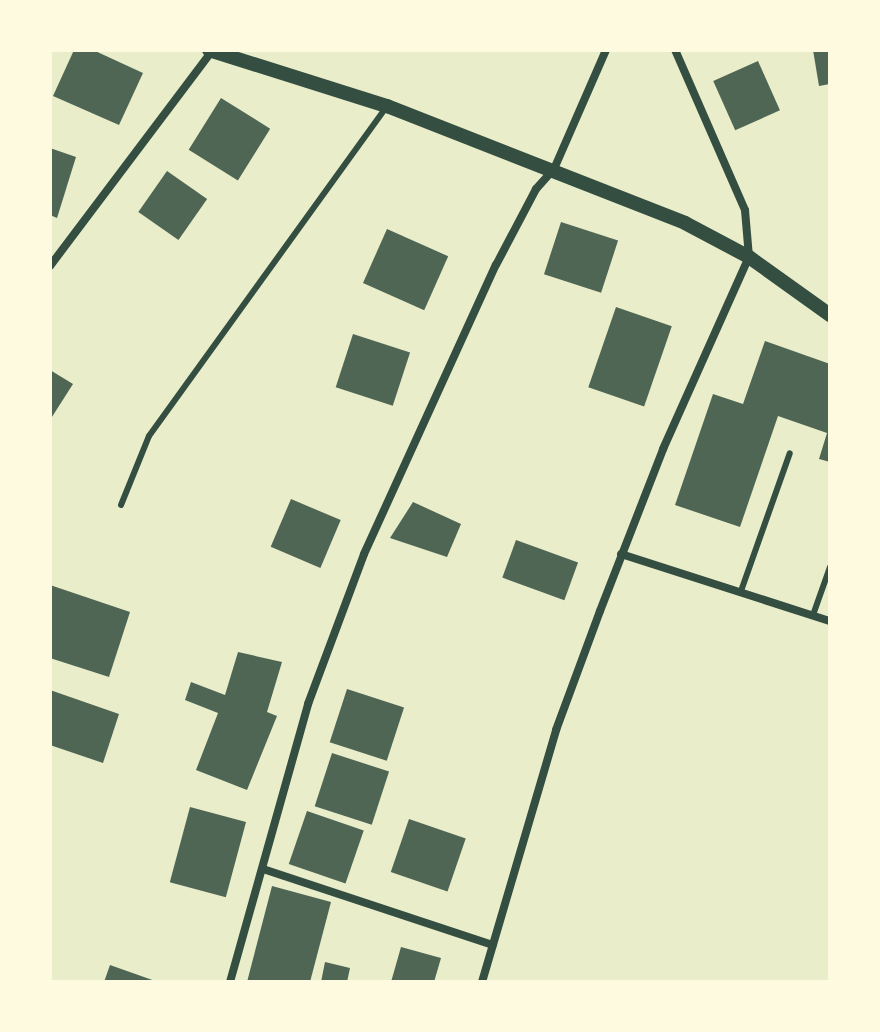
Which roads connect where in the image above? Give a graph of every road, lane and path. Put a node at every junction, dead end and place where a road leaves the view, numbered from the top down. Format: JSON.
{"nodes":[{"id":1,"x":211,"y":50,"type":"edge"},
{"id":2,"x":606,"y":50,"type":"edge"},
{"id":3,"x":675,"y":50,"type":"edge"},
{"id":4,"x":387,"y":106,"type":"junction"},
{"id":5,"x":554,"y":169,"type":"junction"},
{"id":6,"x":50,"y":248,"type":"edge"},
{"id":7,"x":61,"y":251,"type":"junction"},
{"id":8,"x":749,"y":257,"type":"junction"},
{"id":9,"x":50,"y":266,"type":"edge"},
{"id":10,"x":830,"y":315,"type":"edge"},
{"id":11,"x":790,"y":453,"type":"dead end"},
{"id":12,"x":121,"y":505,"type":"dead end"},
{"id":13,"x":621,"y":554,"type":"junction"},
{"id":14,"x":830,"y":567,"type":"edge"},
{"id":15,"x":741,"y":591,"type":"junction"},
{"id":16,"x":813,"y":615,"type":"junction"},
{"id":17,"x":830,"y":621,"type":"edge"},
{"id":18,"x":263,"y":869,"type":"junction"},
{"id":19,"x":493,"y":945,"type":"junction"},
{"id":20,"x":230,"y":982,"type":"edge"},
{"id":21,"x":482,"y":982,"type":"edge"}],
"edges":[{"from":1,"to":4,"type":"street"},
{"from":1,"to":7,"type":"street"},
{"from":2,"to":5,"type":"street"},
{"from":3,"to":8,"type":"street"},
{"from":4,"to":5,"type":"street"},
{"from":4,"to":12,"type":"lane"},
{"from":5,"to":8,"type":"street"},
{"from":5,"to":18,"type":"street"},
{"from":6,"to":7,"type":"street"},
{"from":7,"to":9,"type":"street"},
{"from":8,"to":10,"type":"street"},
{"from":8,"to":13,"type":"street"},
{"from":11,"to":15,"type":"lane"},
{"from":13,"to":15,"type":"street"},
{"from":13,"to":19,"type":"street"},
{"from":14,"to":16,"type":"lane"},
{"from":15,"to":16,"type":"street"},
{"from":16,"to":17,"type":"street"},
{"from":18,"to":19,"type":"street"},
{"from":18,"to":20,"type":"street"},
{"from":19,"to":21,"type":"street"}]}
